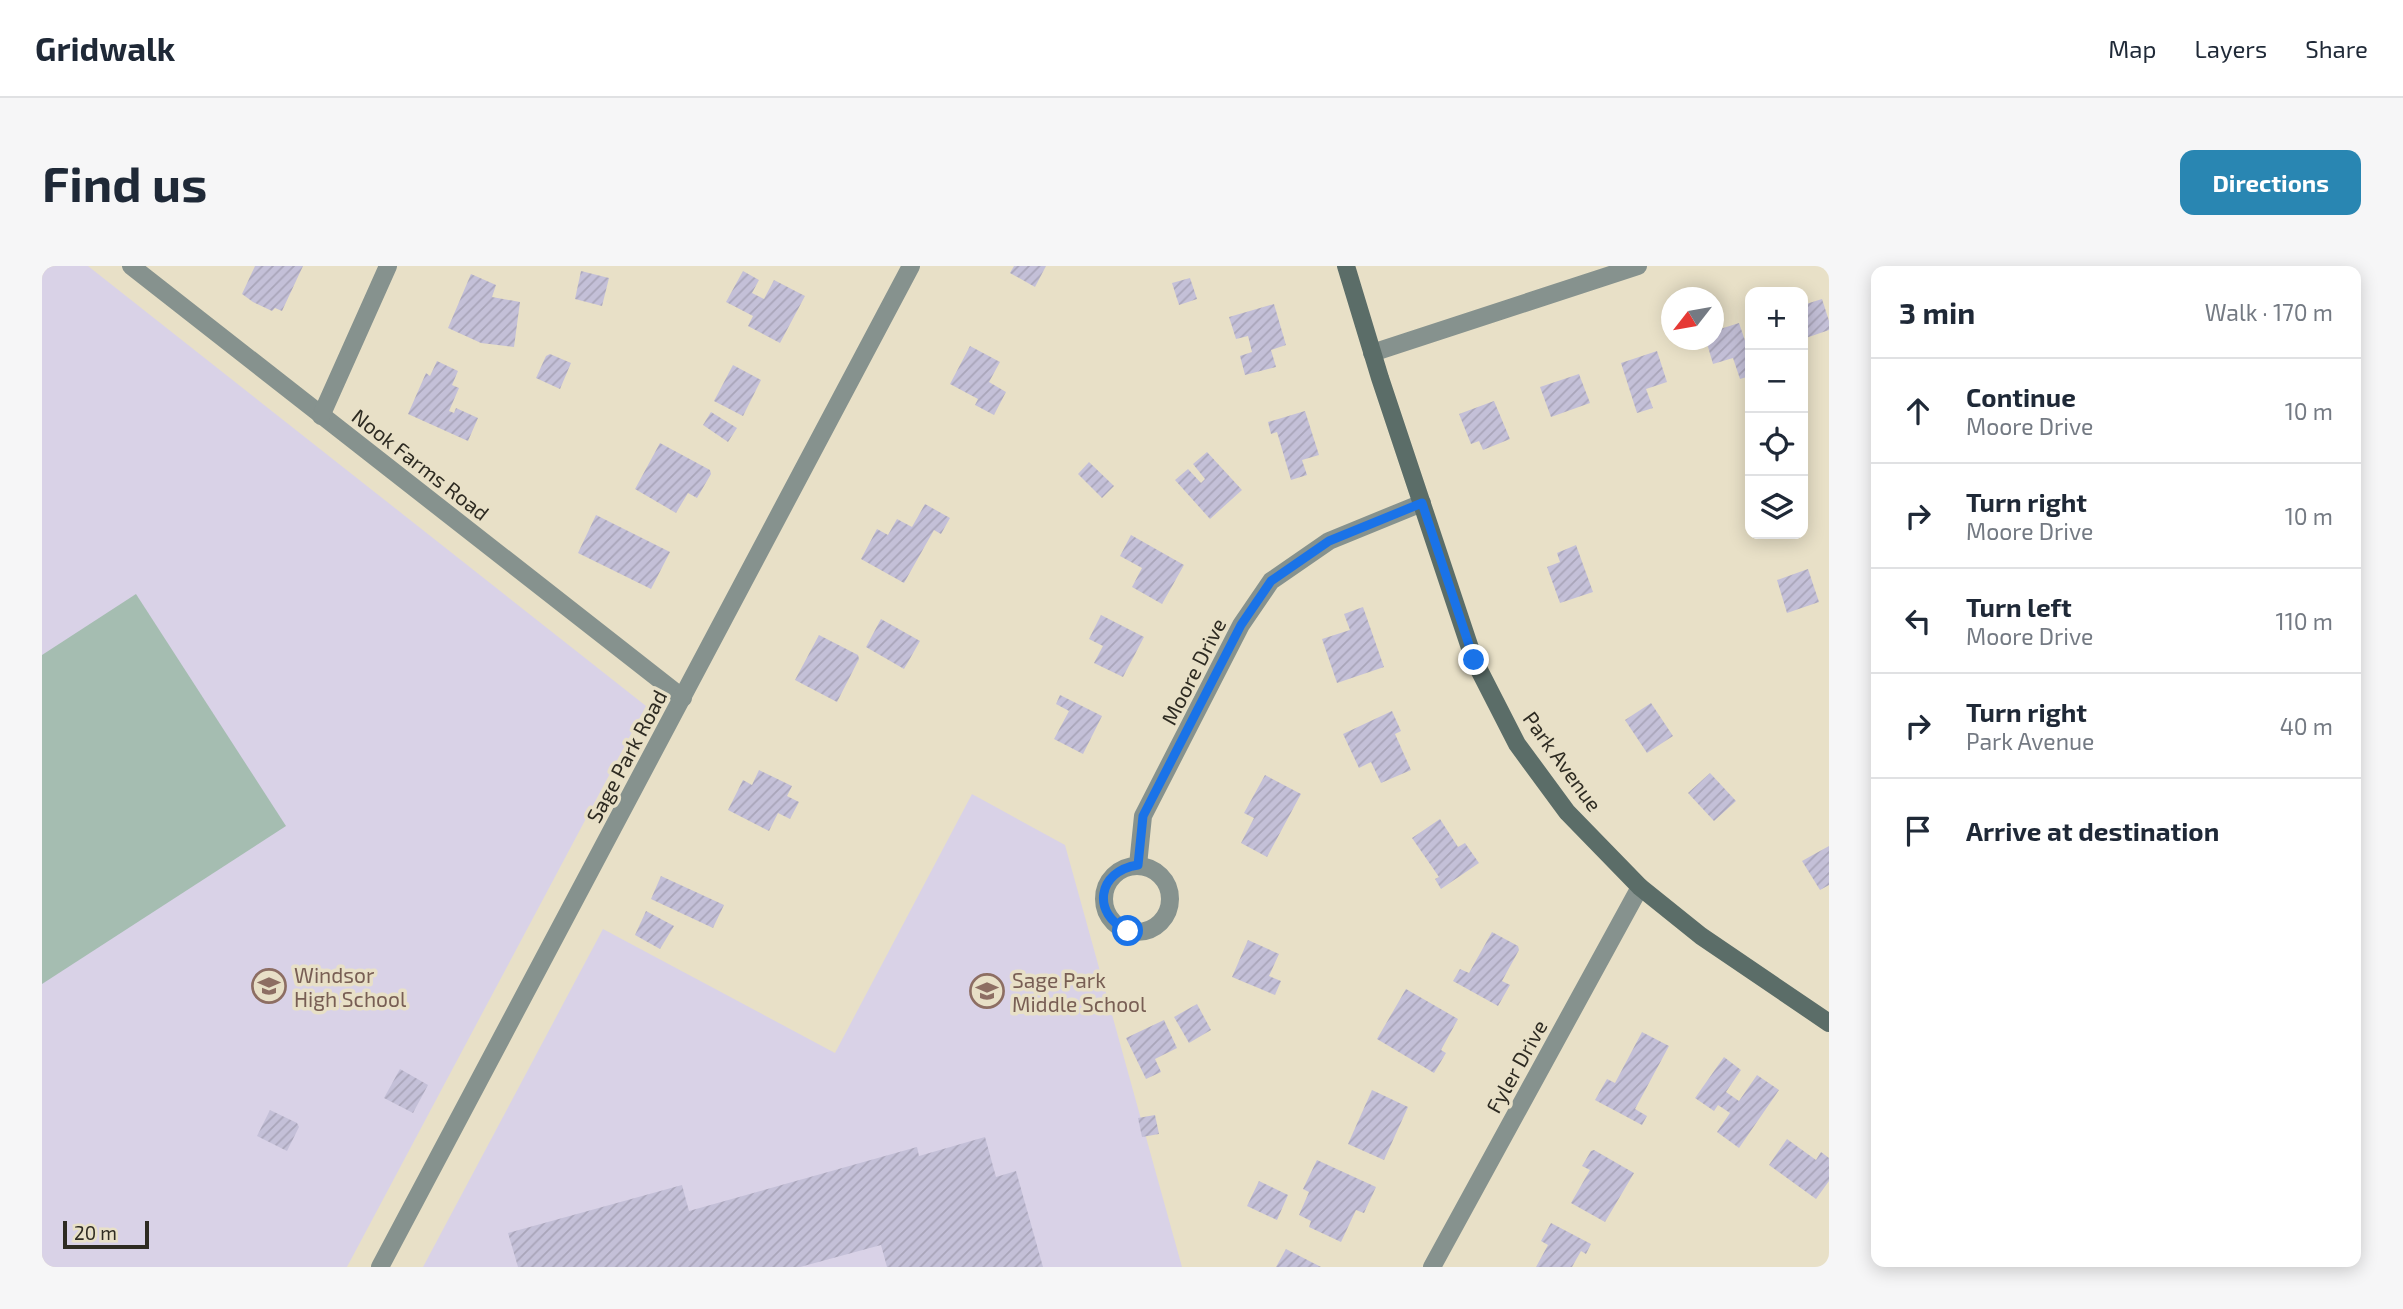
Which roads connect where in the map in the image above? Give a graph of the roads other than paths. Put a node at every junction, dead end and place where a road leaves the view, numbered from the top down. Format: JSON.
{"nodes":[{"id":1,"x":131,"y":266,"type":"edge"},
{"id":2,"x":388,"y":266,"type":"edge"},
{"id":3,"x":911,"y":266,"type":"edge"},
{"id":4,"x":1346,"y":266,"type":"edge"},
{"id":5,"x":1638,"y":266,"type":"edge"},
{"id":6,"x":1372,"y":353,"type":"junction"},
{"id":7,"x":321,"y":416,"type":"junction"},
{"id":8,"x":1422,"y":503,"type":"junction"},
{"id":9,"x":683,"y":698,"type":"junction"},
{"id":10,"x":1138,"y":865,"type":"dead end"},
{"id":11,"x":1640,"y":887,"type":"junction"},
{"id":12,"x":1829,"y":1023,"type":"edge"},
{"id":13,"x":380,"y":1267,"type":"edge"},
{"id":14,"x":1432,"y":1267,"type":"edge"}],
"edges":[{"from":1,"to":7,"type":"street","name":"Nook Farms Road"},
{"from":2,"to":7,"type":"street"},
{"from":3,"to":9,"type":"street","name":"Sage Park Road"},
{"from":4,"to":6,"type":"main road","name":"Park Avenue"},
{"from":5,"to":6,"type":"street"},
{"from":6,"to":8,"type":"main road","name":"Park Avenue"},
{"from":7,"to":9,"type":"street","name":"Nook Farms Road"},
{"from":8,"to":10,"type":"street","name":"Moore Drive"},
{"from":8,"to":11,"type":"main road","name":"Park Avenue"},
{"from":9,"to":13,"type":"street","name":"Sage Park Road"},
{"from":11,"to":12,"type":"main road","name":"Park Avenue"},
{"from":11,"to":14,"type":"street","name":"Fyler Drive"}]}
